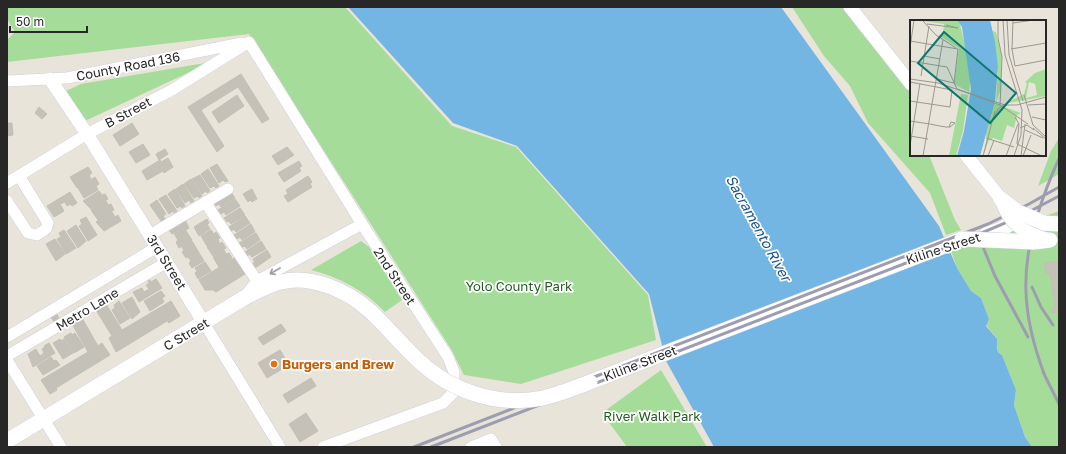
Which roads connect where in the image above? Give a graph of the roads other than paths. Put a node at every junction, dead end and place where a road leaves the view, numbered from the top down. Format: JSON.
{"nodes":[{"id":1,"x":850,"y":7,"type":"edge"},
{"id":2,"x":249,"y":42,"type":"junction"},
{"id":3,"x":50,"y":78,"type":"junction"},
{"id":4,"x":7,"y":81,"type":"edge"},
{"id":5,"x":910,"y":83,"type":"edge"},
{"id":6,"x":88,"y":134,"type":"junction"},
{"id":7,"x":967,"y":156,"type":"edge"},
{"id":8,"x":19,"y":176,"type":"junction"},
{"id":9,"x":7,"y":183,"type":"edge"},
{"id":10,"x":228,"y":188,"type":"dead end"},
{"id":11,"x":1001,"y":199,"type":"junction"},
{"id":12,"x":7,"y":201,"type":"edge"},
{"id":13,"x":205,"y":202,"type":"junction"},
{"id":14,"x":1012,"y":222,"type":"junction"},
{"id":15,"x":362,"y":224,"type":"junction"},
{"id":16,"x":1052,"y":224,"type":"edge"},
{"id":17,"x":150,"y":235,"type":"junction"},
{"id":18,"x":962,"y":239,"type":"junction"},
{"id":19,"x":1055,"y":240,"type":"edge"},
{"id":20,"x":158,"y":247,"type":"junction"},
{"id":21,"x":167,"y":262,"type":"junction"},
{"id":22,"x":256,"y":282,"type":"junction"},
{"id":23,"x":244,"y":298,"type":"junction"},
{"id":24,"x":204,"y":323,"type":"junction"},
{"id":25,"x":7,"y":337,"type":"edge"},
{"id":26,"x":7,"y":356,"type":"edge"},
{"id":27,"x":7,"y":360,"type":"edge"},
{"id":28,"x":44,"y":420,"type":"junction"},
{"id":29,"x":7,"y":441,"type":"edge"},
{"id":30,"x":494,"y":443,"type":"edge"},
{"id":31,"x":61,"y":447,"type":"edge"},
{"id":32,"x":280,"y":447,"type":"edge"},
{"id":33,"x":323,"y":447,"type":"edge"},
{"id":34,"x":471,"y":447,"type":"edge"}],
"edges":[{"from":1,"to":5,"type":"street"},
{"from":2,"to":3,"type":"street","name":"County Road 136"},
{"from":2,"to":6,"type":"street","name":"B Street"},
{"from":2,"to":15,"type":"street","name":"2nd Street"},
{"from":3,"to":4,"type":"street","name":"County Road 136"},
{"from":3,"to":6,"type":"street","name":"3rd Street"},
{"from":6,"to":8,"type":"street","name":"B Street"},
{"from":6,"to":17,"type":"street","name":"3rd Street"},
{"from":7,"to":11,"type":"street"},
{"from":8,"to":9,"type":"street","name":"B Street"},
{"from":8,"to":12,"type":"street"},
{"from":10,"to":13,"type":"street"},
{"from":11,"to":14,"type":"street","bridge":true},
{"from":11,"to":16,"type":"main road","bridge":true},
{"from":13,"to":17,"type":"street"},
{"from":13,"to":22,"type":"street"},
{"from":14,"to":16,"type":"main road","name":"Kiline Street","bridge":true},
{"from":14,"to":18,"type":"main road","name":"Kiline Street","bridge":true},
{"from":14,"to":19,"type":"street","bridge":true},
{"from":15,"to":22,"type":"street","name":"C Street","one_way":true},
{"from":15,"to":33,"type":"street","name":"2nd Street"},
{"from":17,"to":20,"type":"street","name":"3rd Street"},
{"from":18,"to":19,"type":"main road","bridge":true},
{"from":18,"to":23,"type":"main road","name":"Kiline Street","bridge":true},
{"from":20,"to":21,"type":"street","name":"3rd Street"},
{"from":20,"to":25,"type":"street","name":"Metro Lane"},
{"from":21,"to":24,"type":"street","name":"3rd Street"},
{"from":21,"to":26,"type":"street","name":"Metro Lane"},
{"from":22,"to":23,"type":"street","name":"C Street"},
{"from":23,"to":24,"type":"main road","name":"C Street"},
{"from":24,"to":28,"type":"main road","name":"C Street"},
{"from":24,"to":32,"type":"street","name":"3rd Street"},
{"from":27,"to":28,"type":"street"},
{"from":28,"to":29,"type":"main road","name":"C Street"},
{"from":28,"to":31,"type":"street"},
{"from":30,"to":34,"type":"street"}]}
